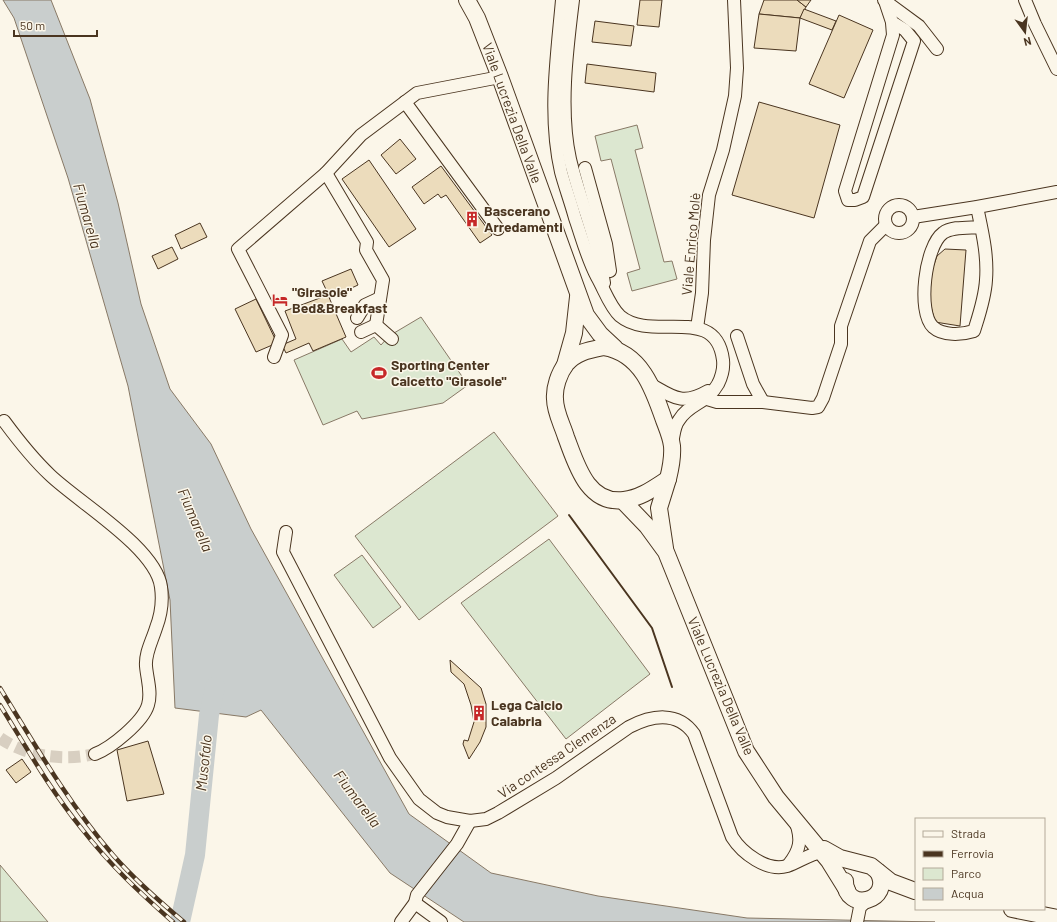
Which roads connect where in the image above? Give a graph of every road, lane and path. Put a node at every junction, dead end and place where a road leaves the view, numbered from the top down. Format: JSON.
{"nodes":[{"id":1,"x":467,"y":0,"type":"edge"},
{"id":2,"x":562,"y":0,"type":"edge"},
{"id":3,"x":573,"y":0,"type":"edge"},
{"id":4,"x":734,"y":0,"type":"edge"},
{"id":5,"x":885,"y":0,"type":"edge"},
{"id":6,"x":1026,"y":0,"type":"edge"},
{"id":7,"x":892,"y":22,"type":"junction"},
{"id":8,"x":937,"y":49,"type":"dead end"},
{"id":9,"x":1057,"y":69,"type":"edge"},
{"id":10,"x":500,"y":77,"type":"junction"},
{"id":11,"x":405,"y":102,"type":"junction"},
{"id":12,"x":585,"y":168,"type":"dead end"},
{"id":13,"x":326,"y":173,"type":"junction"},
{"id":14,"x":1057,"y":192,"type":"edge"},
{"id":15,"x":977,"y":207,"type":"junction"},
{"id":16,"x":914,"y":216,"type":"junction"},
{"id":17,"x":886,"y":225,"type":"junction"},
{"id":18,"x":982,"y":227,"type":"junction"},
{"id":19,"x":498,"y":229,"type":"dead end"},
{"id":20,"x":605,"y":292,"type":"junction"},
{"id":21,"x":578,"y":296,"type":"junction"},
{"id":22,"x":380,"y":298,"type":"junction"},
{"id":23,"x":357,"y":318,"type":"dead end"},
{"id":24,"x":376,"y":324,"type":"junction"},
{"id":25,"x":697,"y":328,"type":"junction"},
{"id":26,"x":362,"y":332,"type":"dead end"},
{"id":27,"x":737,"y":336,"type":"dead end"},
{"id":28,"x":392,"y":339,"type":"dead end"},
{"id":29,"x":615,"y":348,"type":"junction"},
{"id":30,"x":274,"y":358,"type":"dead end"},
{"id":31,"x":565,"y":365,"type":"junction"},
{"id":32,"x":650,"y":384,"type":"junction"},
{"id":33,"x":717,"y":385,"type":"junction"},
{"id":34,"x":707,"y":399,"type":"junction"},
{"id":35,"x":763,"y":402,"type":"junction"},
{"id":36,"x":4,"y":422,"type":"dead end"},
{"id":37,"x":672,"y":444,"type":"junction"},
{"id":38,"x":668,"y":479,"type":"junction"},
{"id":39,"x":623,"y":501,"type":"junction"},
{"id":40,"x":286,"y":532,"type":"dead end"},
{"id":41,"x":666,"y":552,"type":"junction"},
{"id":42,"x":95,"y":754,"type":"tunnel mouth"},
{"id":43,"x":470,"y":821,"type":"junction"},
{"id":44,"x":795,"y":821,"type":"junction"},
{"id":45,"x":818,"y":847,"type":"junction"},
{"id":46,"x":788,"y":865,"type":"junction"},
{"id":47,"x":863,"y":865,"type":"junction"},
{"id":48,"x":878,"y":872,"type":"junction"},
{"id":49,"x":848,"y":892,"type":"junction"},
{"id":50,"x":915,"y":892,"type":"edge"},
{"id":51,"x":416,"y":899,"type":"junction"},
{"id":52,"x":870,"y":899,"type":"junction"},
{"id":53,"x":1017,"y":910,"type":"edge"},
{"id":54,"x":1057,"y":918,"type":"edge"},
{"id":55,"x":857,"y":920,"type":"edge"},
{"id":56,"x":402,"y":922,"type":"edge"},
{"id":57,"x":426,"y":922,"type":"edge"},
{"id":58,"x":441,"y":922,"type":"edge"}],
"edges":[{"from":1,"to":10,"type":"main road","name":"Viale Lucrezia Della Valle"},
{"from":2,"to":20,"type":"street"},
{"from":3,"to":20,"type":"street"},
{"from":4,"to":25,"type":"street","name":"Viale Enrico Molè"},
{"from":5,"to":7,"type":"street"},
{"from":5,"to":8,"type":"street"},
{"from":6,"to":9,"type":"street"},
{"from":7,"to":7,"type":"street"},
{"from":10,"to":11,"type":"street"},
{"from":10,"to":21,"type":"main road","name":"Viale Lucrezia Della Valle"},
{"from":11,"to":13,"type":"street"},
{"from":11,"to":19,"type":"street"},
{"from":12,"to":20,"type":"street"},
{"from":13,"to":22,"type":"street"},
{"from":13,"to":30,"type":"street"},
{"from":14,"to":15,"type":"street"},
{"from":15,"to":16,"type":"street"},
{"from":15,"to":18,"type":"street"},
{"from":16,"to":17,"type":"street"},
{"from":16,"to":17,"type":"street"},
{"from":17,"to":35,"type":"street"},
{"from":18,"to":18,"type":"street"},
{"from":20,"to":25,"type":"street"},
{"from":21,"to":29,"type":"main road","name":"Viale Lucrezia Della Valle"},
{"from":21,"to":31,"type":"main road","name":"Viale Lucrezia Della Valle"},
{"from":22,"to":23,"type":"street"},
{"from":22,"to":24,"type":"street"},
{"from":24,"to":26,"type":"street"},
{"from":24,"to":28,"type":"street"},
{"from":25,"to":33,"type":"street"},
{"from":27,"to":35,"type":"street"},
{"from":29,"to":31,"type":"main road","name":"Viale Lucrezia Della Valle"},
{"from":29,"to":32,"type":"main road","name":"Viale Lucrezia Della Valle"},
{"from":31,"to":39,"type":"main road","name":"Viale Lucrezia Della Valle"},
{"from":32,"to":33,"type":"street"},
{"from":32,"to":37,"type":"main road","name":"Viale Lucrezia Della Valle"},
{"from":33,"to":34,"type":"street"},
{"from":34,"to":35,"type":"street"},
{"from":34,"to":37,"type":"street"},
{"from":36,"to":42,"type":"street"},
{"from":37,"to":38,"type":"main road","name":"Viale Lucrezia Della Valle"},
{"from":38,"to":39,"type":"main road"},
{"from":38,"to":41,"type":"main road","name":"Viale Lucrezia Della Valle"},
{"from":39,"to":41,"type":"main road","name":"Viale Lucrezia Della Valle"},
{"from":40,"to":43,"type":"street","name":"Via contessa Clemenza"},
{"from":41,"to":44,"type":"main road","name":"Viale Lucrezia Della Valle"},
{"from":43,"to":46,"type":"street","name":"Via contessa Clemenza"},
{"from":43,"to":51,"type":"street"},
{"from":44,"to":45,"type":"main road","name":"Viale Lucrezia Della Valle"},
{"from":44,"to":46,"type":"street"},
{"from":45,"to":46,"type":"street"},
{"from":45,"to":47,"type":"main road"},
{"from":45,"to":49,"type":"main road","name":"Viale Lucrezia Della Valle"},
{"from":47,"to":48,"type":"main road"},
{"from":47,"to":49,"type":"main road"},
{"from":48,"to":50,"type":"main road"},
{"from":48,"to":52,"type":"main road"},
{"from":49,"to":52,"type":"main road"},
{"from":49,"to":55,"type":"street"},
{"from":50,"to":52,"type":"main road"},
{"from":51,"to":56,"type":"street"},
{"from":51,"to":57,"type":"street"},
{"from":51,"to":58,"type":"street"},
{"from":52,"to":55,"type":"street"},
{"from":53,"to":54,"type":"main road"}]}
